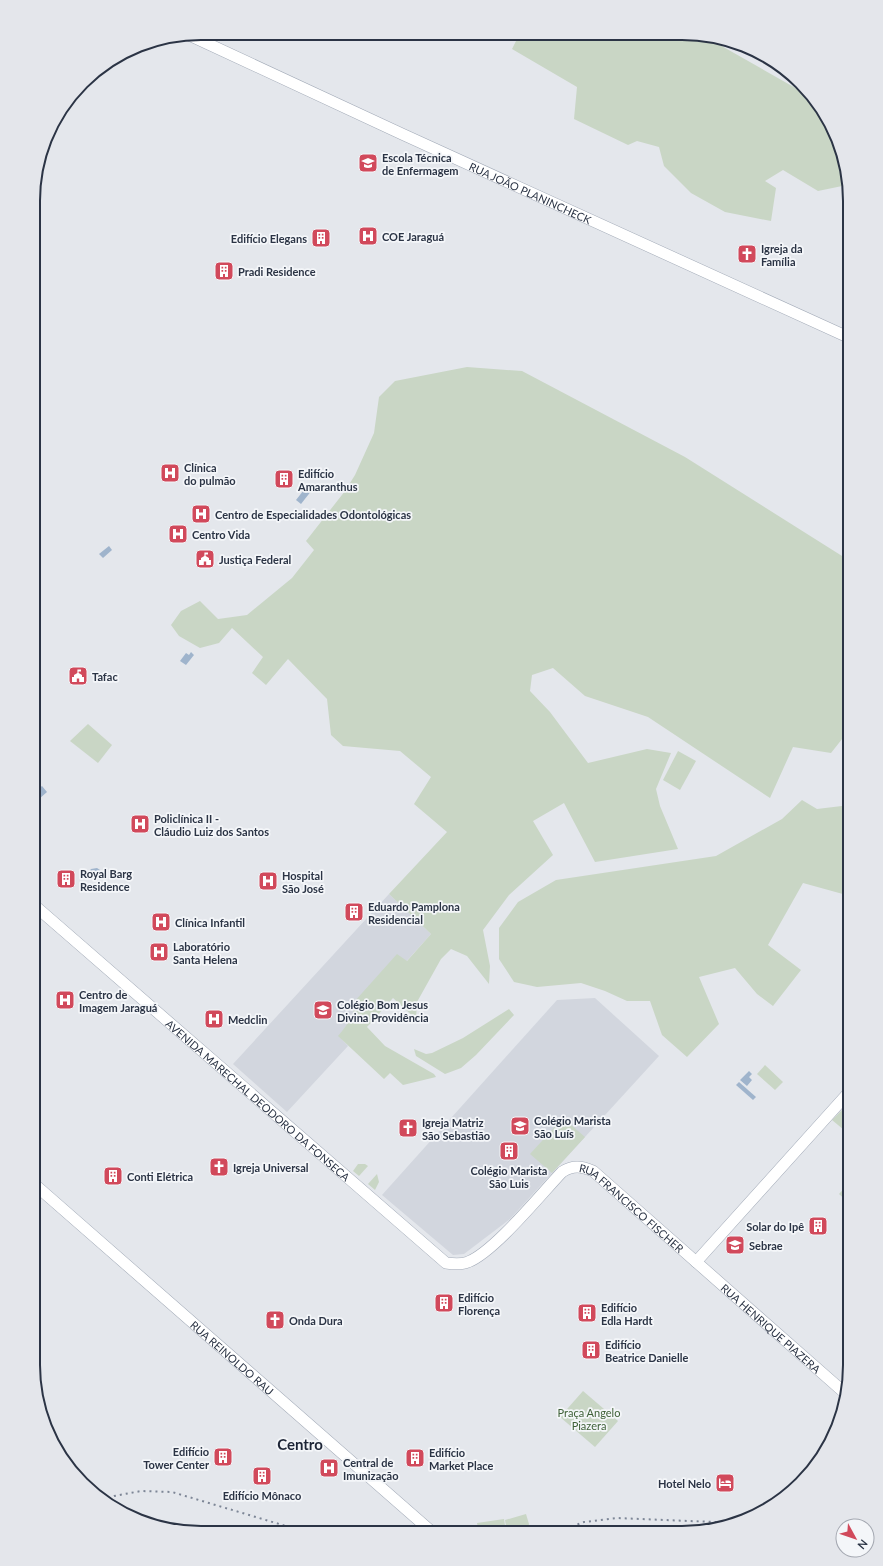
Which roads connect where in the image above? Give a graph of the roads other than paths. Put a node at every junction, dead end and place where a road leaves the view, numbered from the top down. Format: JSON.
{"nodes":[{"id":1,"x":200,"y":40,"type":"edge"},
{"id":2,"x":843,"y":335,"type":"edge"},
{"id":3,"x":40,"y":910,"type":"edge"},
{"id":4,"x":843,"y":1099,"type":"edge"},
{"id":5,"x":562,"y":1172,"type":"joint"},
{"id":6,"x":40,"y":1189,"type":"edge"},
{"id":7,"x":696,"y":1262,"type":"junction"},
{"id":8,"x":841,"y":1390,"type":"edge"},
{"id":9,"x":425,"y":1526,"type":"edge"}],
"edges":[{"from":1,"to":2,"type":"main road","name":"RUA JOÃO PLANINCHECK"},
{"from":3,"to":5,"type":"main road","name":"AVENIDA MARECHAL DEODORO DA FONSECA"},
{"from":4,"to":7,"type":"main road"},
{"from":5,"to":7,"type":"main road","name":"RUA FRANCISCO FISCHER"},
{"from":6,"to":9,"type":"main road","name":"RUA REINOLDO RAU"},
{"from":7,"to":8,"type":"main road","name":"RUA HENRIQUE PIAZERA"}]}
